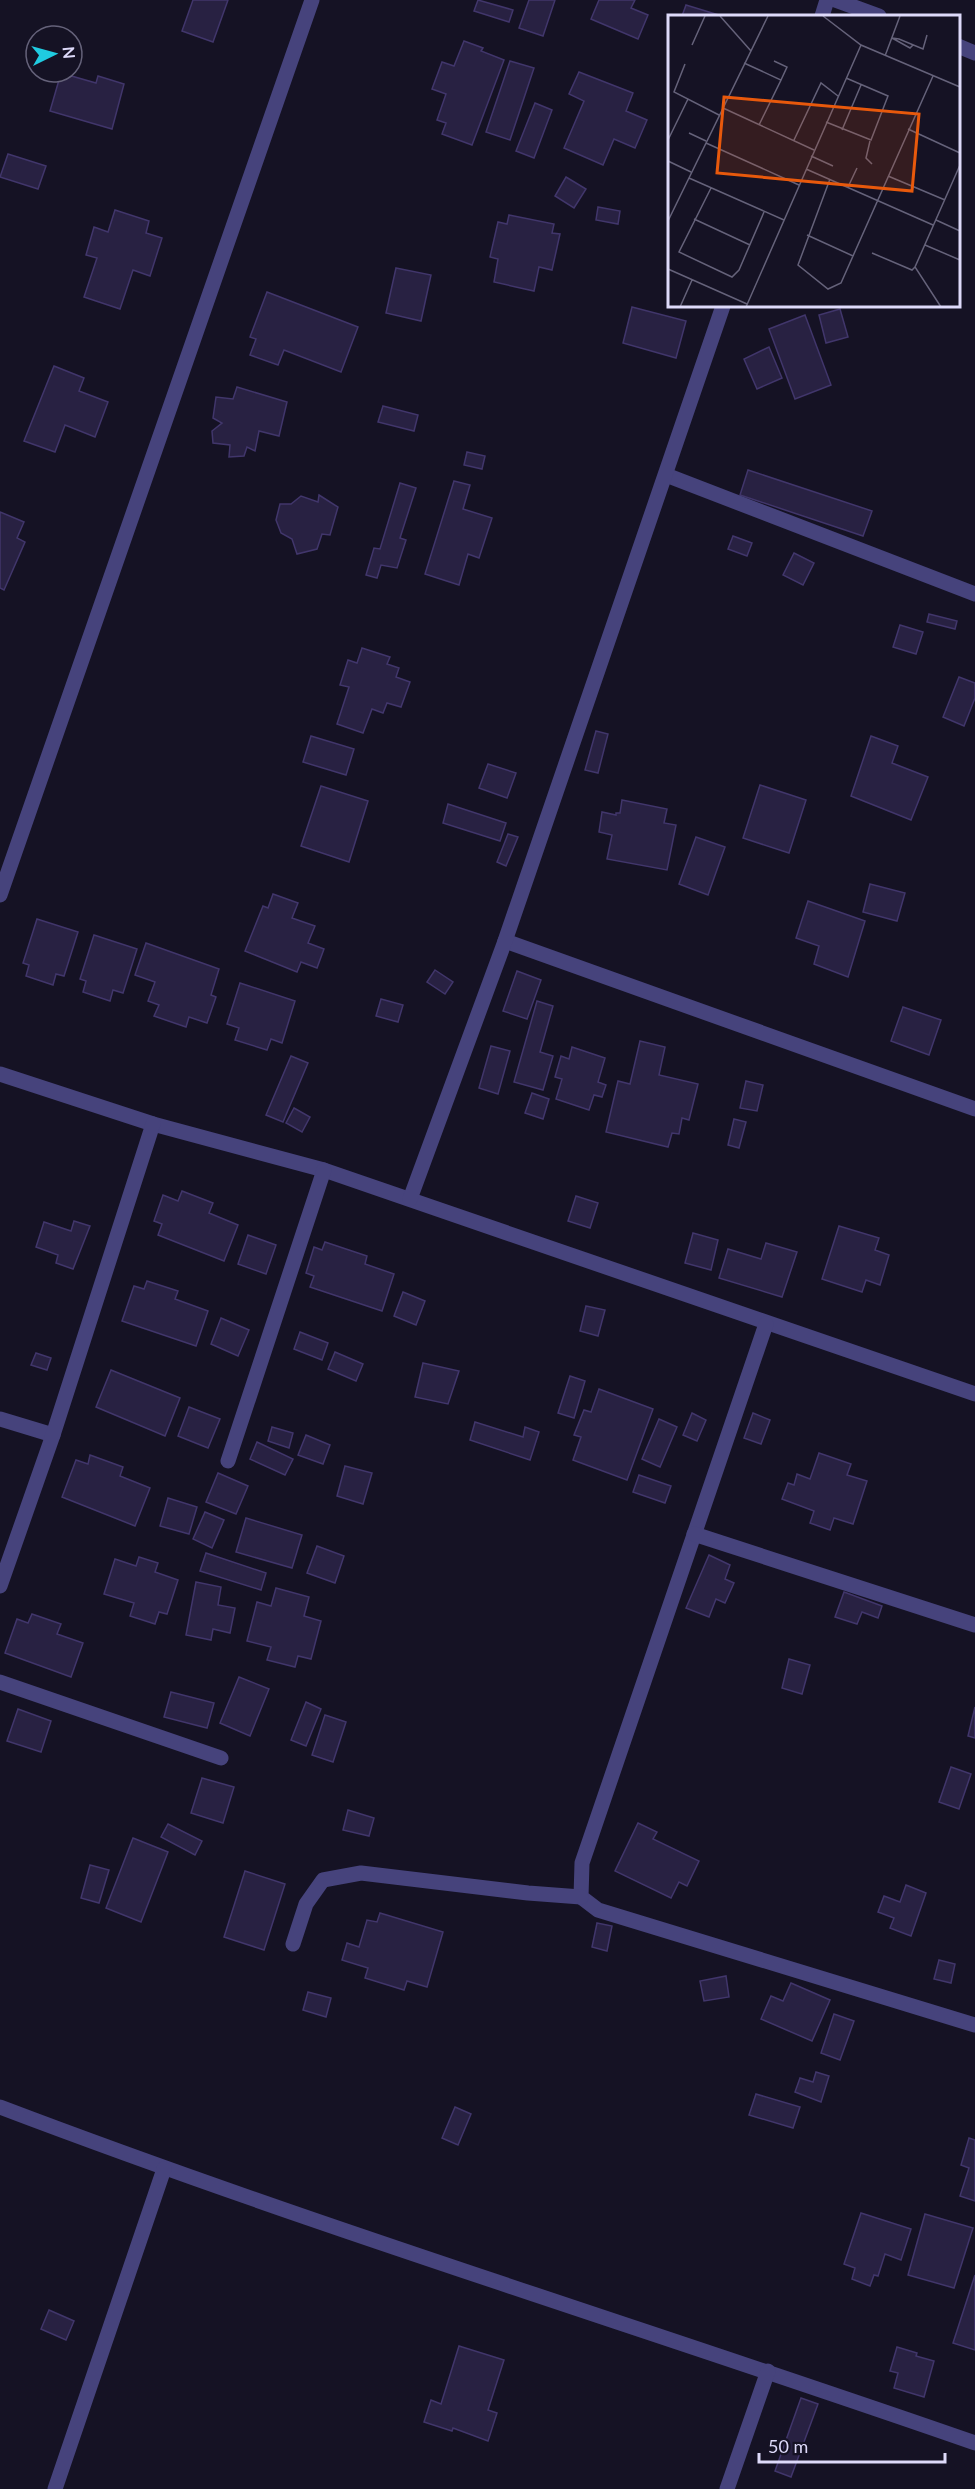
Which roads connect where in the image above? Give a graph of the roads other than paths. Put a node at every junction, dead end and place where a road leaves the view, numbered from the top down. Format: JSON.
{"nodes":[{"id":1,"x":312,"y":0,"type":"edge"},
{"id":2,"x":828,"y":0,"type":"edge"},
{"id":3,"x":835,"y":0,"type":"edge"},
{"id":4,"x":822,"y":15,"type":"edge"},
{"id":5,"x":876,"y":15,"type":"edge"},
{"id":6,"x":960,"y":47,"type":"edge"},
{"id":7,"x":975,"y":53,"type":"edge"},
{"id":8,"x":722,"y":308,"type":"edge"},
{"id":9,"x":666,"y":475,"type":"junction"},
{"id":10,"x":975,"y":594,"type":"edge"},
{"id":11,"x":0,"y":895,"type":"edge"},
{"id":12,"x":505,"y":941,"type":"junction"},
{"id":13,"x":0,"y":1074,"type":"edge"},
{"id":14,"x":975,"y":1109,"type":"edge"},
{"id":15,"x":153,"y":1124,"type":"junction"},
{"id":16,"x":324,"y":1170,"type":"junction"},
{"id":17,"x":410,"y":1199,"type":"junction"},
{"id":18,"x":766,"y":1324,"type":"junction"},
{"id":19,"x":975,"y":1394,"type":"edge"},
{"id":20,"x":0,"y":1419,"type":"edge"},
{"id":21,"x":53,"y":1435,"type":"junction"},
{"id":22,"x":228,"y":1461,"type":"dead end"},
{"id":23,"x":694,"y":1534,"type":"junction"},
{"id":24,"x":0,"y":1586,"type":"edge"},
{"id":25,"x":975,"y":1625,"type":"edge"},
{"id":26,"x":0,"y":1682,"type":"edge"},
{"id":27,"x":221,"y":1758,"type":"dead end"},
{"id":28,"x":581,"y":1897,"type":"junction"},
{"id":29,"x":293,"y":1944,"type":"dead end"},
{"id":30,"x":975,"y":2025,"type":"edge"},
{"id":31,"x":0,"y":2107,"type":"edge"},
{"id":32,"x":164,"y":2169,"type":"junction"},
{"id":33,"x":768,"y":2371,"type":"junction"},
{"id":34,"x":975,"y":2444,"type":"edge"},
{"id":35,"x":55,"y":2489,"type":"edge"},
{"id":36,"x":727,"y":2489,"type":"edge"}],
"edges":[{"from":1,"to":11,"type":"street"},
{"from":2,"to":4,"type":"street"},
{"from":3,"to":5,"type":"street"},
{"from":6,"to":7,"type":"street"},
{"from":8,"to":9,"type":"street"},
{"from":9,"to":10,"type":"street"},
{"from":9,"to":12,"type":"street"},
{"from":12,"to":14,"type":"street"},
{"from":12,"to":17,"type":"street"},
{"from":13,"to":15,"type":"street"},
{"from":15,"to":16,"type":"street"},
{"from":15,"to":21,"type":"street"},
{"from":16,"to":17,"type":"street"},
{"from":16,"to":22,"type":"street"},
{"from":17,"to":18,"type":"street"},
{"from":18,"to":19,"type":"street"},
{"from":18,"to":23,"type":"street"},
{"from":20,"to":21,"type":"street"},
{"from":21,"to":24,"type":"street"},
{"from":23,"to":25,"type":"street"},
{"from":23,"to":28,"type":"street"},
{"from":26,"to":27,"type":"street"},
{"from":28,"to":29,"type":"street"},
{"from":28,"to":30,"type":"street"},
{"from":31,"to":32,"type":"street"},
{"from":32,"to":33,"type":"street"},
{"from":32,"to":35,"type":"street"},
{"from":33,"to":34,"type":"street"},
{"from":33,"to":36,"type":"street"}]}
